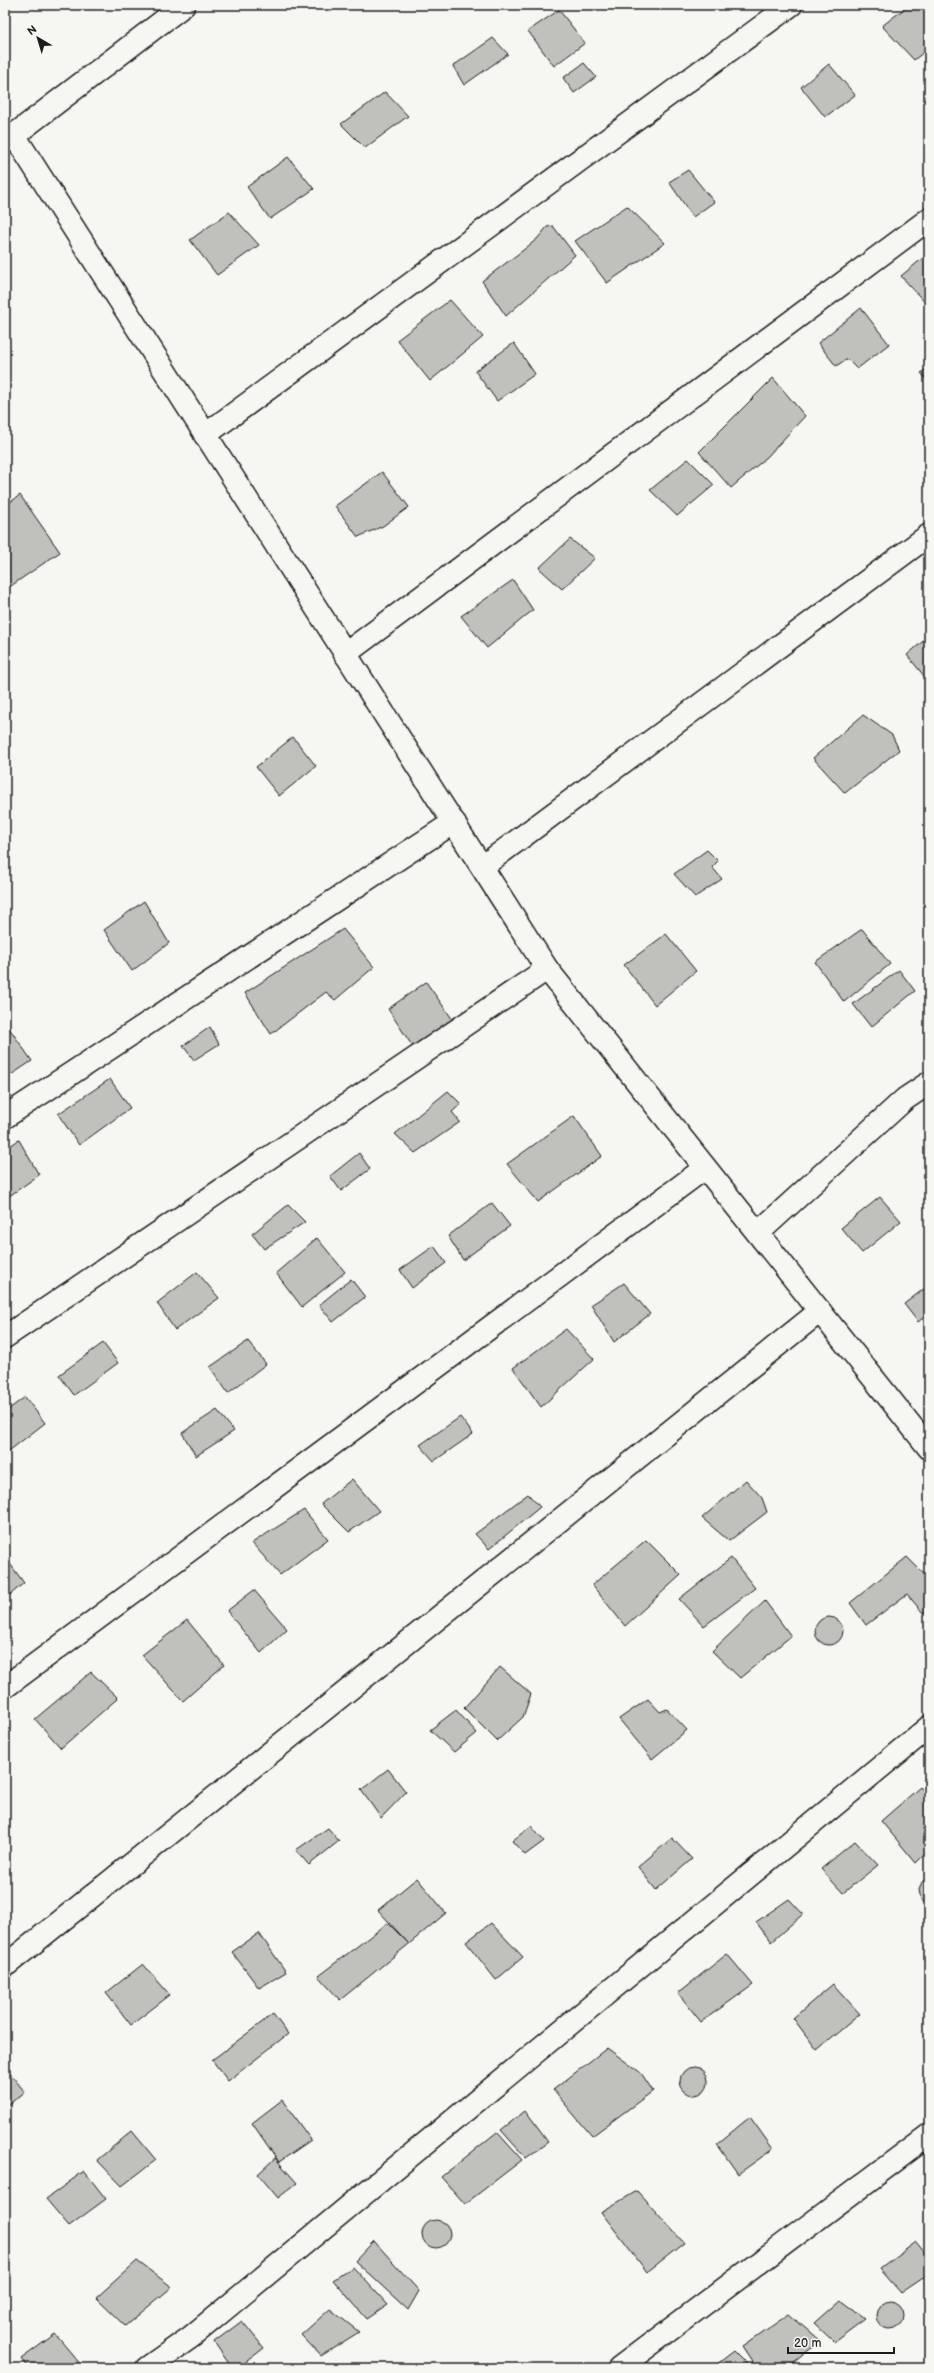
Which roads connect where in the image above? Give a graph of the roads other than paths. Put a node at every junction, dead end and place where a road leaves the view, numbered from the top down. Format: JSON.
{"nodes":[{"id":1,"x":184,"y":5,"type":"edge"},
{"id":2,"x":791,"y":5,"type":"edge"},
{"id":3,"x":10,"y":138,"type":"edge"},
{"id":4,"x":929,"y":219,"type":"edge"},
{"id":5,"x":205,"y":435,"type":"junction"},
{"id":6,"x":929,"y":535,"type":"edge"},
{"id":7,"x":345,"y":654,"type":"junction"},
{"id":8,"x":454,"y":822,"type":"junction"},
{"id":9,"x":483,"y":866,"type":"junction"},
{"id":10,"x":547,"y":969,"type":"junction"},
{"id":11,"x":929,"y":1083,"type":"edge"},
{"id":12,"x":5,"y":1117,"type":"edge"},
{"id":13,"x":705,"y":1168,"type":"junction"},
{"id":14,"x":758,"y":1233,"type":"junction"},
{"id":15,"x":820,"y":1311,"type":"junction"},
{"id":16,"x":5,"y":1338,"type":"edge"},
{"id":17,"x":929,"y":1448,"type":"edge"},
{"id":18,"x":5,"y":1687,"type":"edge"},
{"id":19,"x":929,"y":1727,"type":"edge"},
{"id":20,"x":5,"y":1966,"type":"edge"},
{"id":21,"x":929,"y":2135,"type":"edge"},
{"id":22,"x":147,"y":2368,"type":"edge"},
{"id":23,"x":619,"y":2368,"type":"edge"}],
"edges":[{"from":1,"to":3,"type":"street"},
{"from":2,"to":5,"type":"street"},
{"from":3,"to":5,"type":"street"},
{"from":4,"to":7,"type":"street"},
{"from":5,"to":7,"type":"street"},
{"from":6,"to":9,"type":"street"},
{"from":7,"to":8,"type":"street"},
{"from":8,"to":9,"type":"street"},
{"from":8,"to":12,"type":"street"},
{"from":9,"to":10,"type":"street"},
{"from":10,"to":13,"type":"street"},
{"from":10,"to":16,"type":"street"},
{"from":11,"to":14,"type":"street"},
{"from":13,"to":14,"type":"street"},
{"from":13,"to":18,"type":"street"},
{"from":14,"to":15,"type":"street"},
{"from":15,"to":17,"type":"street"},
{"from":15,"to":20,"type":"street"},
{"from":19,"to":22,"type":"street"},
{"from":21,"to":23,"type":"street"}]}
